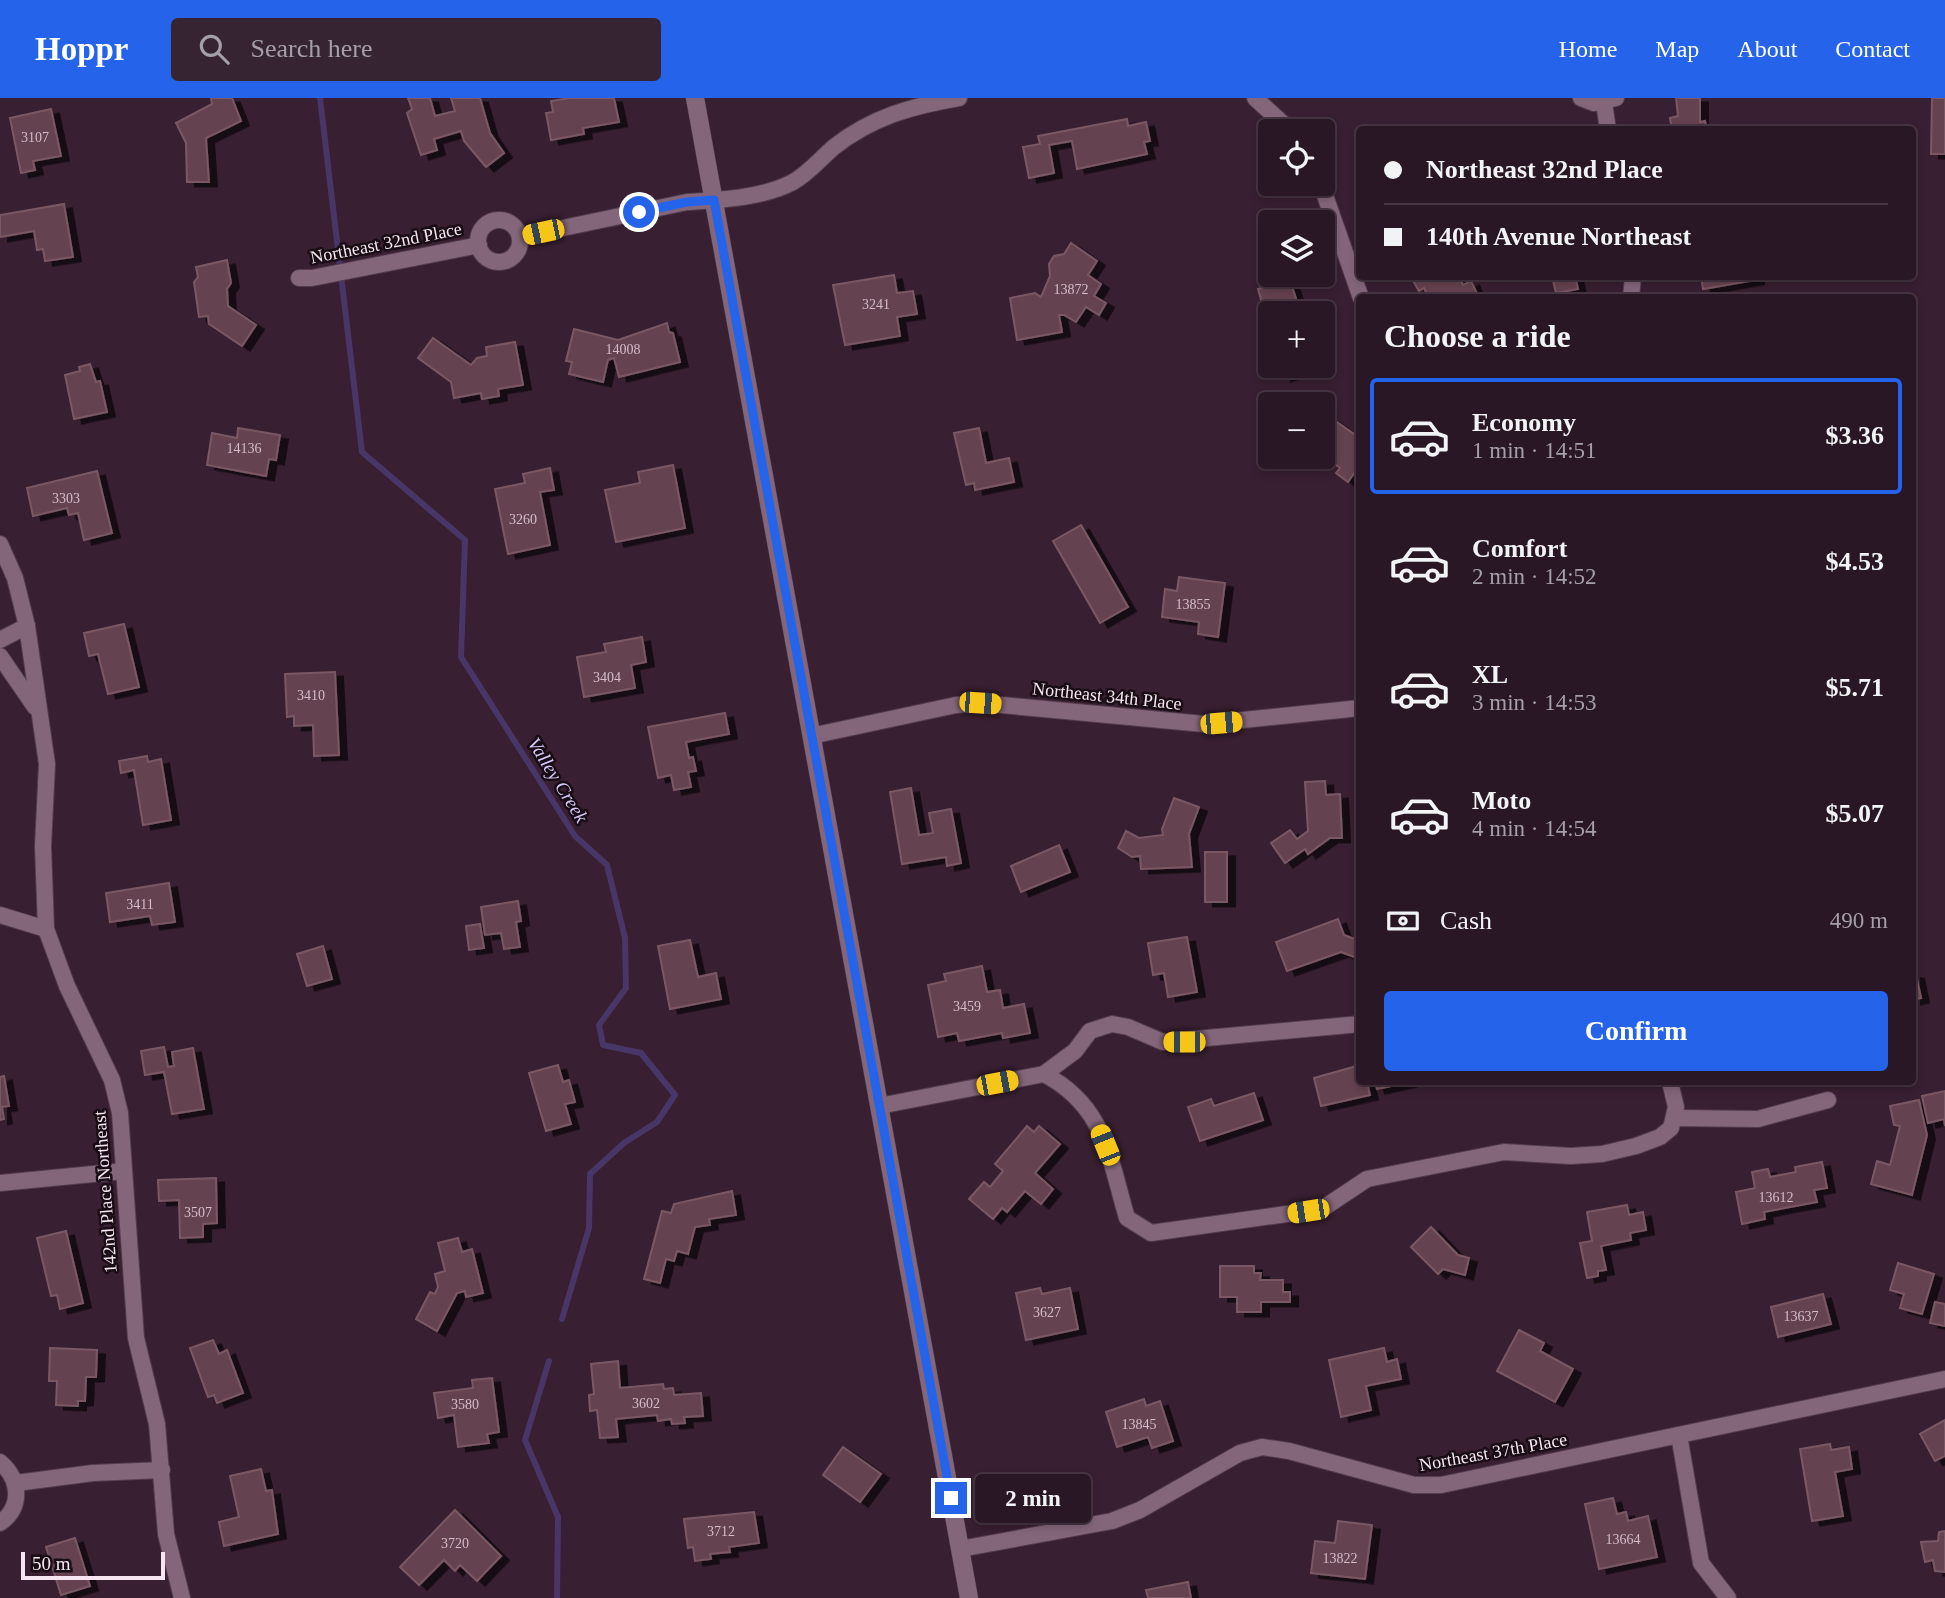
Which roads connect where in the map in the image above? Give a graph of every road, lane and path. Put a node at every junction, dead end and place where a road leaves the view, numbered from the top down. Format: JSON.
{"nodes":[{"id":1,"x":695,"y":98,"type":"edge"},
{"id":2,"x":959,"y":98,"type":"edge"},
{"id":3,"x":1255,"y":98,"type":"edge"},
{"id":4,"x":1581,"y":98,"type":"edge"},
{"id":5,"x":1610,"y":100,"type":"edge"},
{"id":6,"x":1278,"y":119,"type":"edge"},
{"id":7,"x":1608,"y":126,"type":"edge"},
{"id":8,"x":1325,"y":196,"type":"edge"},
{"id":9,"x":714,"y":200,"type":"junction"},
{"id":10,"x":520,"y":237,"type":"junction"},
{"id":11,"x":479,"y":245,"type":"junction"},
{"id":12,"x":299,"y":278,"type":"dead end"},
{"id":13,"x":1360,"y":294,"type":"edge"},
{"id":14,"x":0,"y":544,"type":"edge"},
{"id":15,"x":7,"y":579,"type":"edge"},
{"id":16,"x":27,"y":626,"type":"junction"},
{"id":17,"x":0,"y":640,"type":"edge"},
{"id":18,"x":0,"y":656,"type":"edge"},
{"id":19,"x":1356,"y":708,"type":"edge"},
{"id":20,"x":37,"y":709,"type":"junction"},
{"id":21,"x":811,"y":736,"type":"junction"},
{"id":22,"x":0,"y":915,"type":"edge"},
{"id":23,"x":46,"y":929,"type":"junction"},
{"id":24,"x":1356,"y":1024,"type":"edge"},
{"id":25,"x":1044,"y":1074,"type":"junction"},
{"id":26,"x":1670,"y":1085,"type":"edge"},
{"id":27,"x":1828,"y":1100,"type":"dead end"},
{"id":28,"x":879,"y":1106,"type":"junction"},
{"id":29,"x":1673,"y":1123,"type":"junction"},
{"id":30,"x":124,"y":1171,"type":"junction"},
{"id":31,"x":0,"y":1183,"type":"edge"},
{"id":32,"x":1945,"y":1379,"type":"edge"},
{"id":33,"x":1679,"y":1435,"type":"junction"},
{"id":34,"x":0,"y":1462,"type":"edge"},
{"id":35,"x":162,"y":1470,"type":"junction"},
{"id":36,"x":16,"y":1483,"type":"junction"},
{"id":37,"x":0,"y":1523,"type":"edge"},
{"id":38,"x":960,"y":1549,"type":"junction"},
{"id":39,"x":182,"y":1598,"type":"edge"},
{"id":40,"x":970,"y":1598,"type":"edge"},
{"id":41,"x":1728,"y":1598,"type":"edge"}],
"edges":[{"from":1,"to":9,"type":"street"},
{"from":2,"to":9,"type":"street"},
{"from":3,"to":6,"type":"street"},
{"from":4,"to":5,"type":"street"},
{"from":5,"to":7,"type":"street"},
{"from":8,"to":13,"type":"street"},
{"from":9,"to":10,"type":"street"},
{"from":9,"to":21,"type":"street"},
{"from":10,"to":11,"type":"street","name":"Northeast 32nd Place"},
{"from":10,"to":11,"type":"street","name":"Northeast 32nd Place"},
{"from":11,"to":12,"type":"street","name":"Northeast 32nd Place"},
{"from":14,"to":15,"type":"street","name":"142nd Place Northeast"},
{"from":15,"to":16,"type":"street","name":"142nd Place Northeast"},
{"from":16,"to":17,"type":"street"},
{"from":16,"to":20,"type":"street","name":"142nd Place Northeast"},
{"from":18,"to":20,"type":"street","name":"142nd Place Northeast"},
{"from":19,"to":21,"type":"street","name":"Northeast 34th Place"},
{"from":20,"to":23,"type":"street","name":"142nd Place Northeast"},
{"from":21,"to":28,"type":"street"},
{"from":22,"to":23,"type":"street"},
{"from":23,"to":30,"type":"street","name":"142nd Place Northeast"},
{"from":24,"to":25,"type":"street"},
{"from":25,"to":28,"type":"street"},
{"from":25,"to":29,"type":"street"},
{"from":26,"to":29,"type":"street"},
{"from":27,"to":29,"type":"street"},
{"from":28,"to":38,"type":"street"},
{"from":30,"to":31,"type":"street"},
{"from":30,"to":35,"type":"street","name":"142nd Place Northeast"},
{"from":32,"to":33,"type":"street","name":"Northeast 37th Place"},
{"from":33,"to":38,"type":"street","name":"Northeast 37th Place"},
{"from":33,"to":41,"type":"street"},
{"from":34,"to":36,"type":"street"},
{"from":35,"to":36,"type":"street"},
{"from":35,"to":39,"type":"street","name":"142nd Place Northeast"},
{"from":36,"to":37,"type":"street"},
{"from":38,"to":40,"type":"street"}]}
